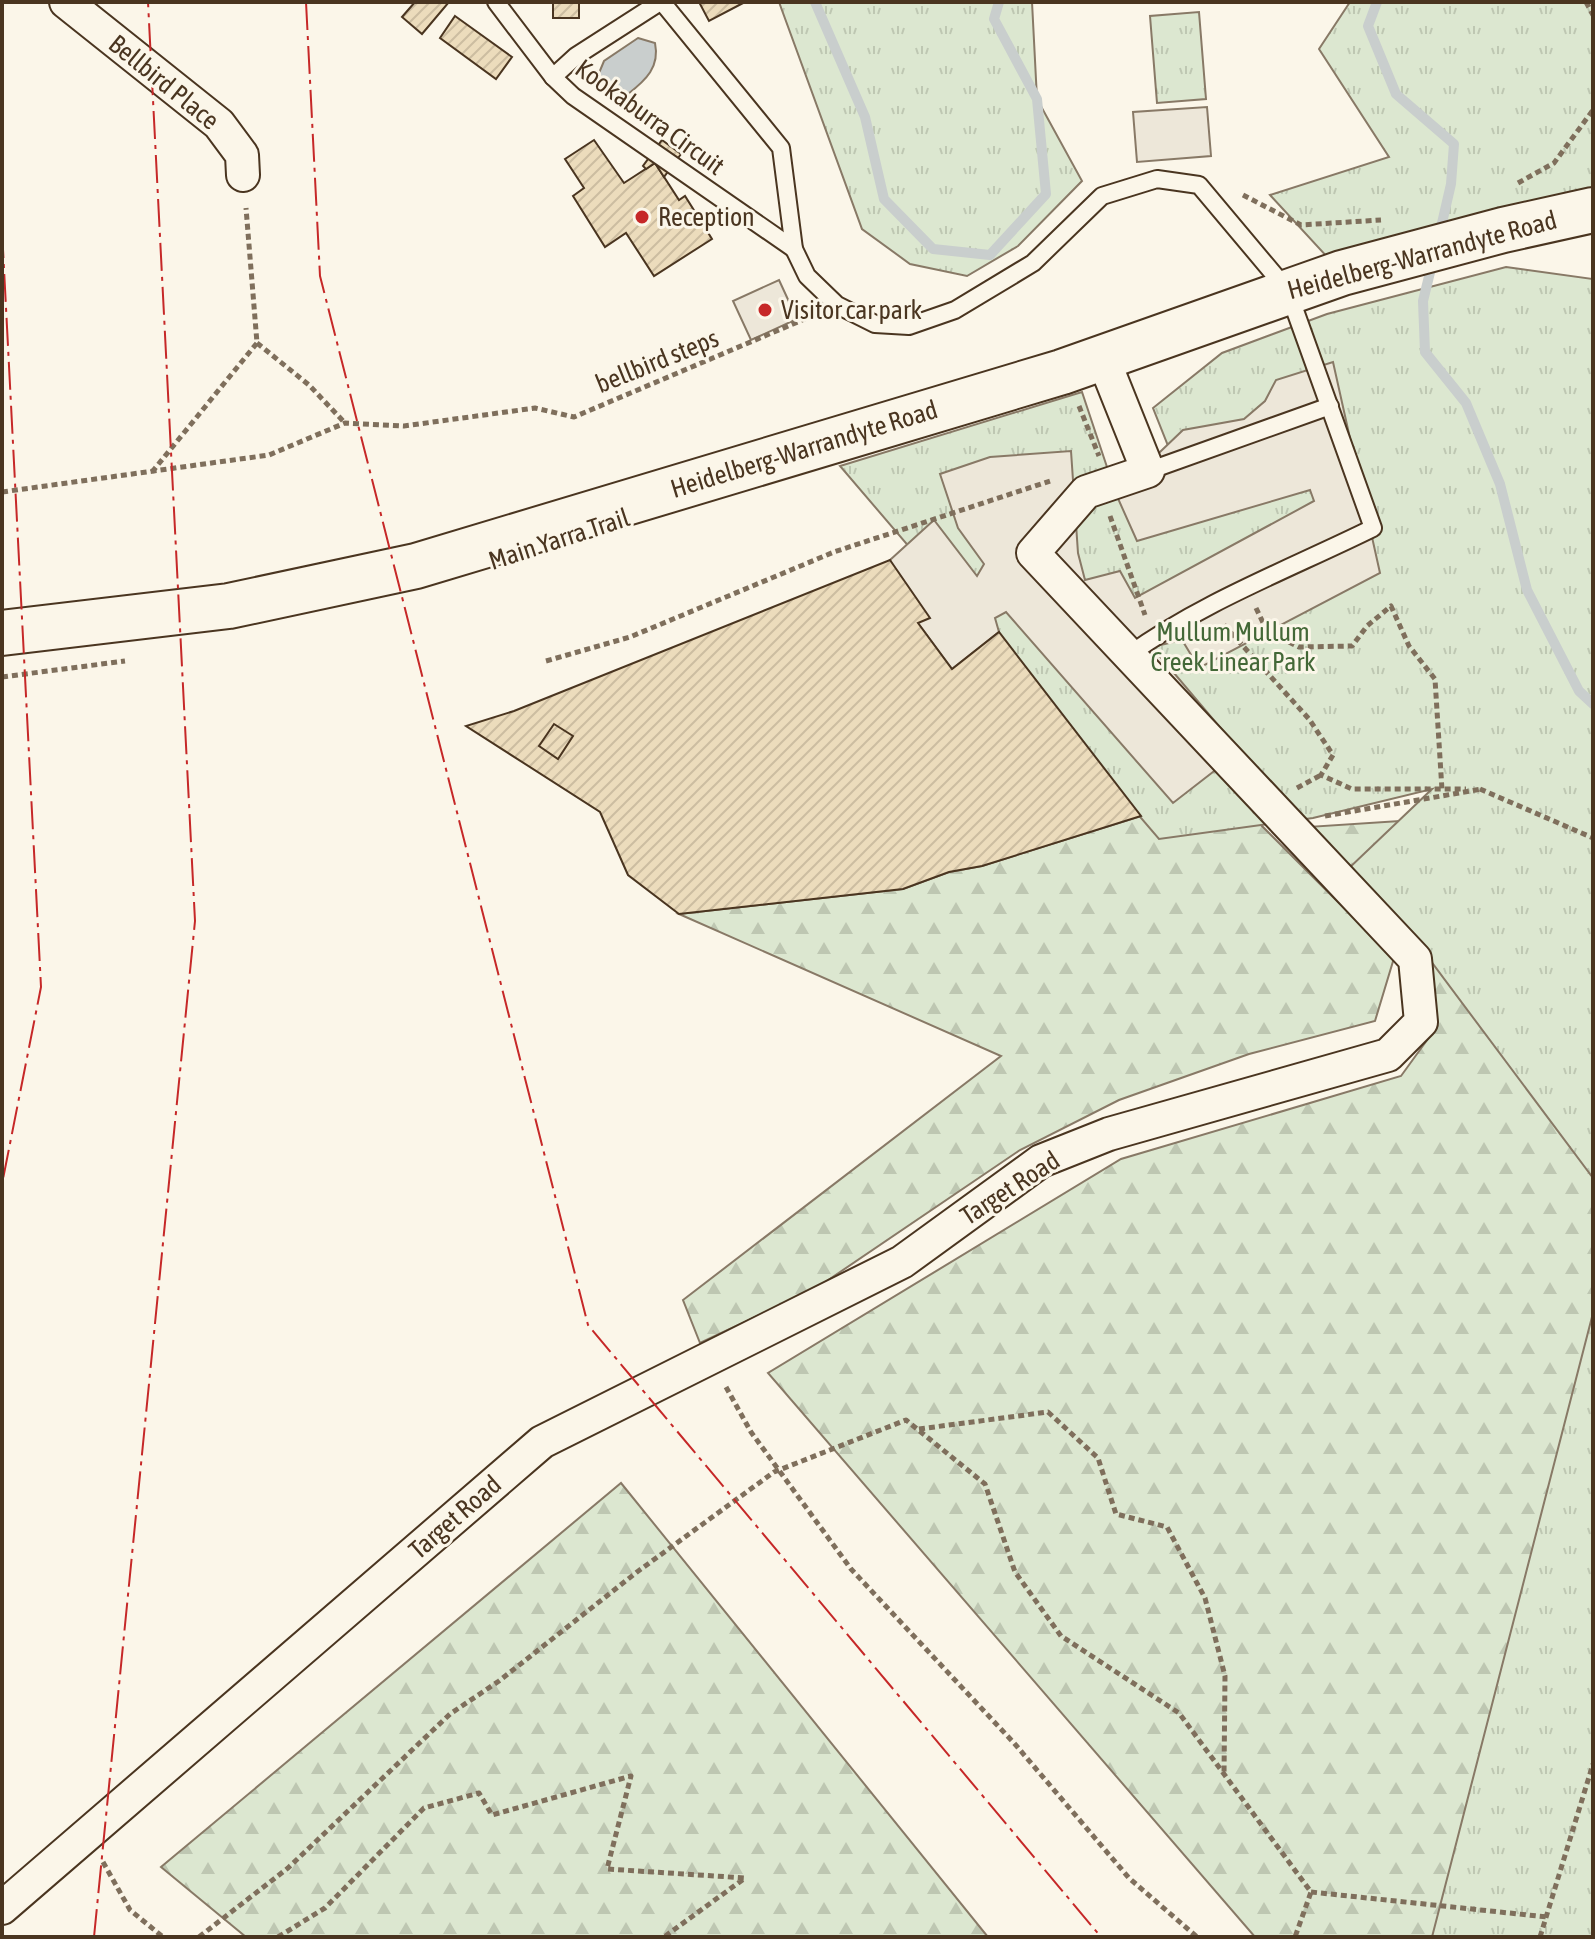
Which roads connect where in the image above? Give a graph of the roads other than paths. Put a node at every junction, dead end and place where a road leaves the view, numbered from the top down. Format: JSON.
{"nodes":[{"id":1,"x":66,"y":2,"type":"edge"},
{"id":2,"x":661,"y":2,"type":"edge"},
{"id":3,"x":502,"y":5,"type":"edge"},
{"id":4,"x":553,"y":77,"type":"junction"},
{"id":5,"x":243,"y":175,"type":"road end"},
{"id":6,"x":1593,"y":210,"type":"edge"},
{"id":7,"x":794,"y":249,"type":"junction"},
{"id":8,"x":1288,"y":291,"type":"junction"},
{"id":9,"x":1102,"y":356,"type":"junction"},
{"id":10,"x":1330,"y":406,"type":"junction"},
{"id":11,"x":1148,"y":471,"type":"junction"},
{"id":12,"x":2,"y":633,"type":"edge"},
{"id":13,"x":1141,"y":646,"type":"junction"},
{"id":14,"x":2,"y":1908,"type":"edge"}],
"edges":[{"from":1,"to":5,"type":"street","name":"Bellbird Place"},
{"from":2,"to":4,"type":"lane"},
{"from":2,"to":7,"type":"lane"},
{"from":3,"to":4,"type":"lane","name":"Kookaburra Circuit"},
{"from":4,"to":7,"type":"lane","name":"Kookaburra Circuit"},
{"from":6,"to":8,"type":"main road","name":"Heidelberg-Warrandyte Road"},
{"from":7,"to":8,"type":"lane"},
{"from":8,"to":9,"type":"main road","name":"Heidelberg-Warrandyte Road"},
{"from":8,"to":10,"type":"lane"},
{"from":9,"to":11,"type":"street"},
{"from":9,"to":12,"type":"main road","name":"Heidelberg-Warrandyte Road"},
{"from":10,"to":11,"type":"lane"},
{"from":10,"to":13,"type":"lane"},
{"from":11,"to":13,"type":"street","name":"Target Road"},
{"from":13,"to":14,"type":"street","name":"Target Road"}]}
